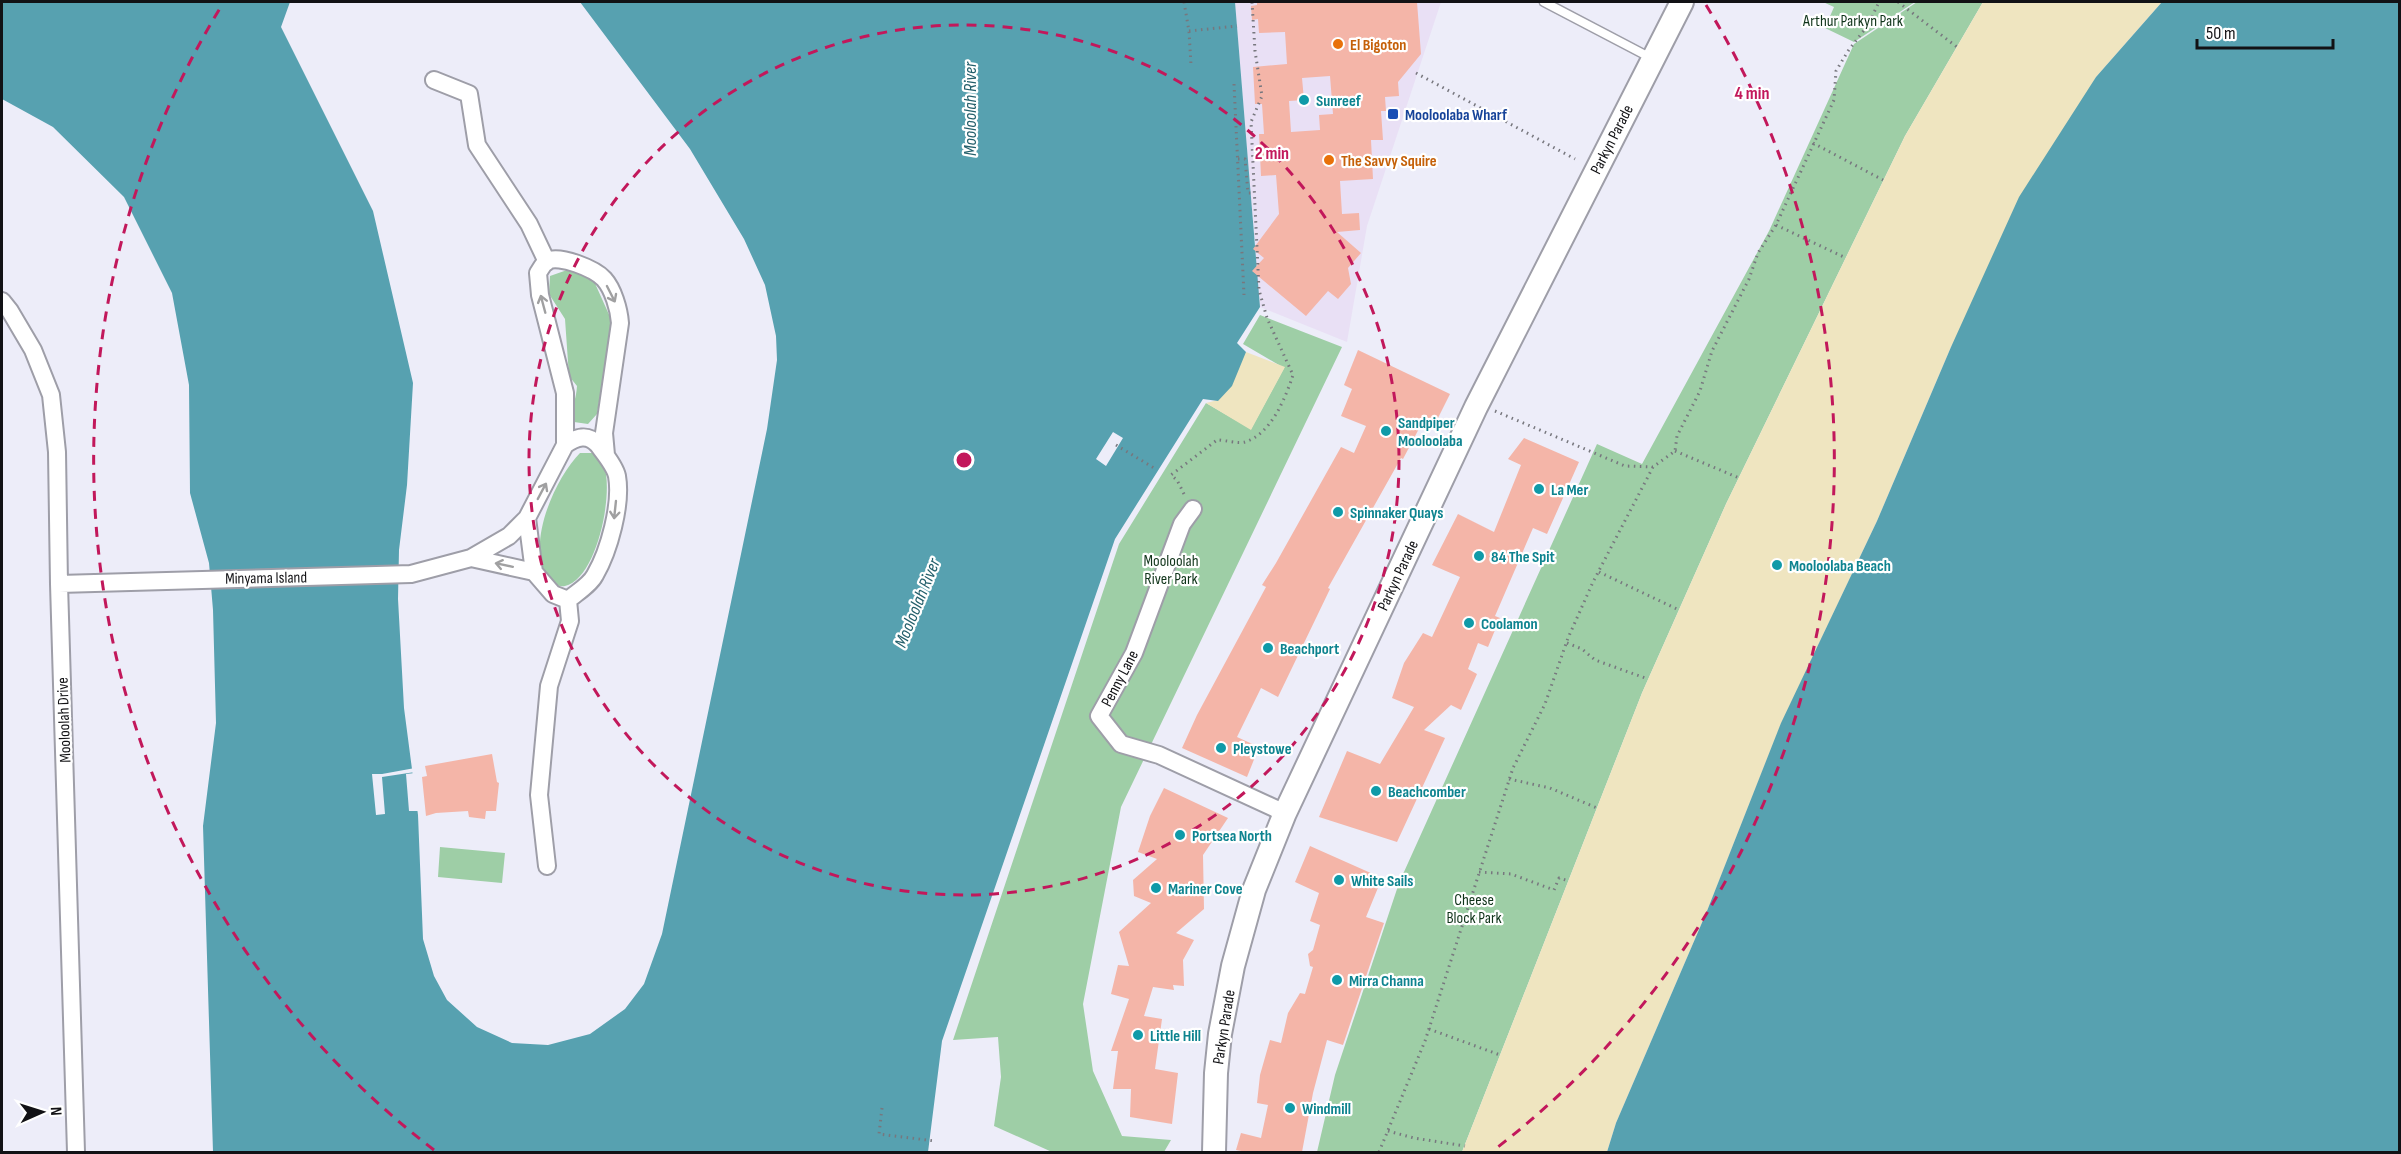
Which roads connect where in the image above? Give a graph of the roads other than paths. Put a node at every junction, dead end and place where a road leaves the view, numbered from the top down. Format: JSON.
{"nodes":[{"id":1,"x":1544,"y":2,"type":"edge"},
{"id":2,"x":1682,"y":2,"type":"edge"},
{"id":3,"x":1653,"y":59,"type":"junction"},
{"id":4,"x":434,"y":80,"type":"dead end"},
{"id":5,"x":547,"y":261,"type":"junction"},
{"id":6,"x":2,"y":301,"type":"edge"},
{"id":7,"x":566,"y":445,"type":"junction"},
{"id":8,"x":606,"y":454,"type":"junction"},
{"id":9,"x":1192,"y":509,"type":"road end"},
{"id":10,"x":527,"y":518,"type":"junction"},
{"id":11,"x":471,"y":558,"type":"junction"},
{"id":12,"x":534,"y":572,"type":"junction"},
{"id":13,"x":59,"y":584,"type":"junction"},
{"id":14,"x":568,"y":600,"type":"junction"},
{"id":15,"x":1285,"y":813,"type":"junction"},
{"id":16,"x":547,"y":866,"type":"dead end"},
{"id":17,"x":1216,"y":1073,"type":"junction"},
{"id":18,"x":76,"y":1152,"type":"edge"},
{"id":19,"x":1198,"y":1152,"type":"edge"},
{"id":20,"x":1214,"y":1152,"type":"edge"}],
"edges":[{"from":1,"to":3,"type":"lane"},
{"from":2,"to":3,"type":"street","name":"Parkyn Parade"},
{"from":3,"to":15,"type":"street","name":"Parkyn Parade"},
{"from":4,"to":5,"type":"street"},
{"from":7,"to":5,"type":"street","name":"Minyama Island","one_way":true},
{"from":5,"to":8,"type":"street","one_way":true},
{"from":6,"to":13,"type":"street","name":"Mooloolah Drive"},
{"from":7,"to":8,"type":"street"},
{"from":10,"to":7,"type":"street","name":"Minyama Island","one_way":true},
{"from":8,"to":14,"type":"street","one_way":true},
{"from":9,"to":15,"type":"street","name":"Penny Lane"},
{"from":10,"to":11,"type":"street","name":"Minyama Island"},
{"from":10,"to":12,"type":"street"},
{"from":12,"to":11,"type":"street","name":"Minyama Island","one_way":true},
{"from":11,"to":13,"type":"street","name":"Minyama Island"},
{"from":12,"to":14,"type":"street"},
{"from":13,"to":18,"type":"street","name":"Mooloolah Drive"},
{"from":14,"to":16,"type":"street"},
{"from":15,"to":17,"type":"street","name":"Parkyn Parade"},
{"from":17,"to":19,"type":"street","name":"Parkyn Parade"},
{"from":17,"to":20,"type":"street","name":"Parkyn Parade"}]}
